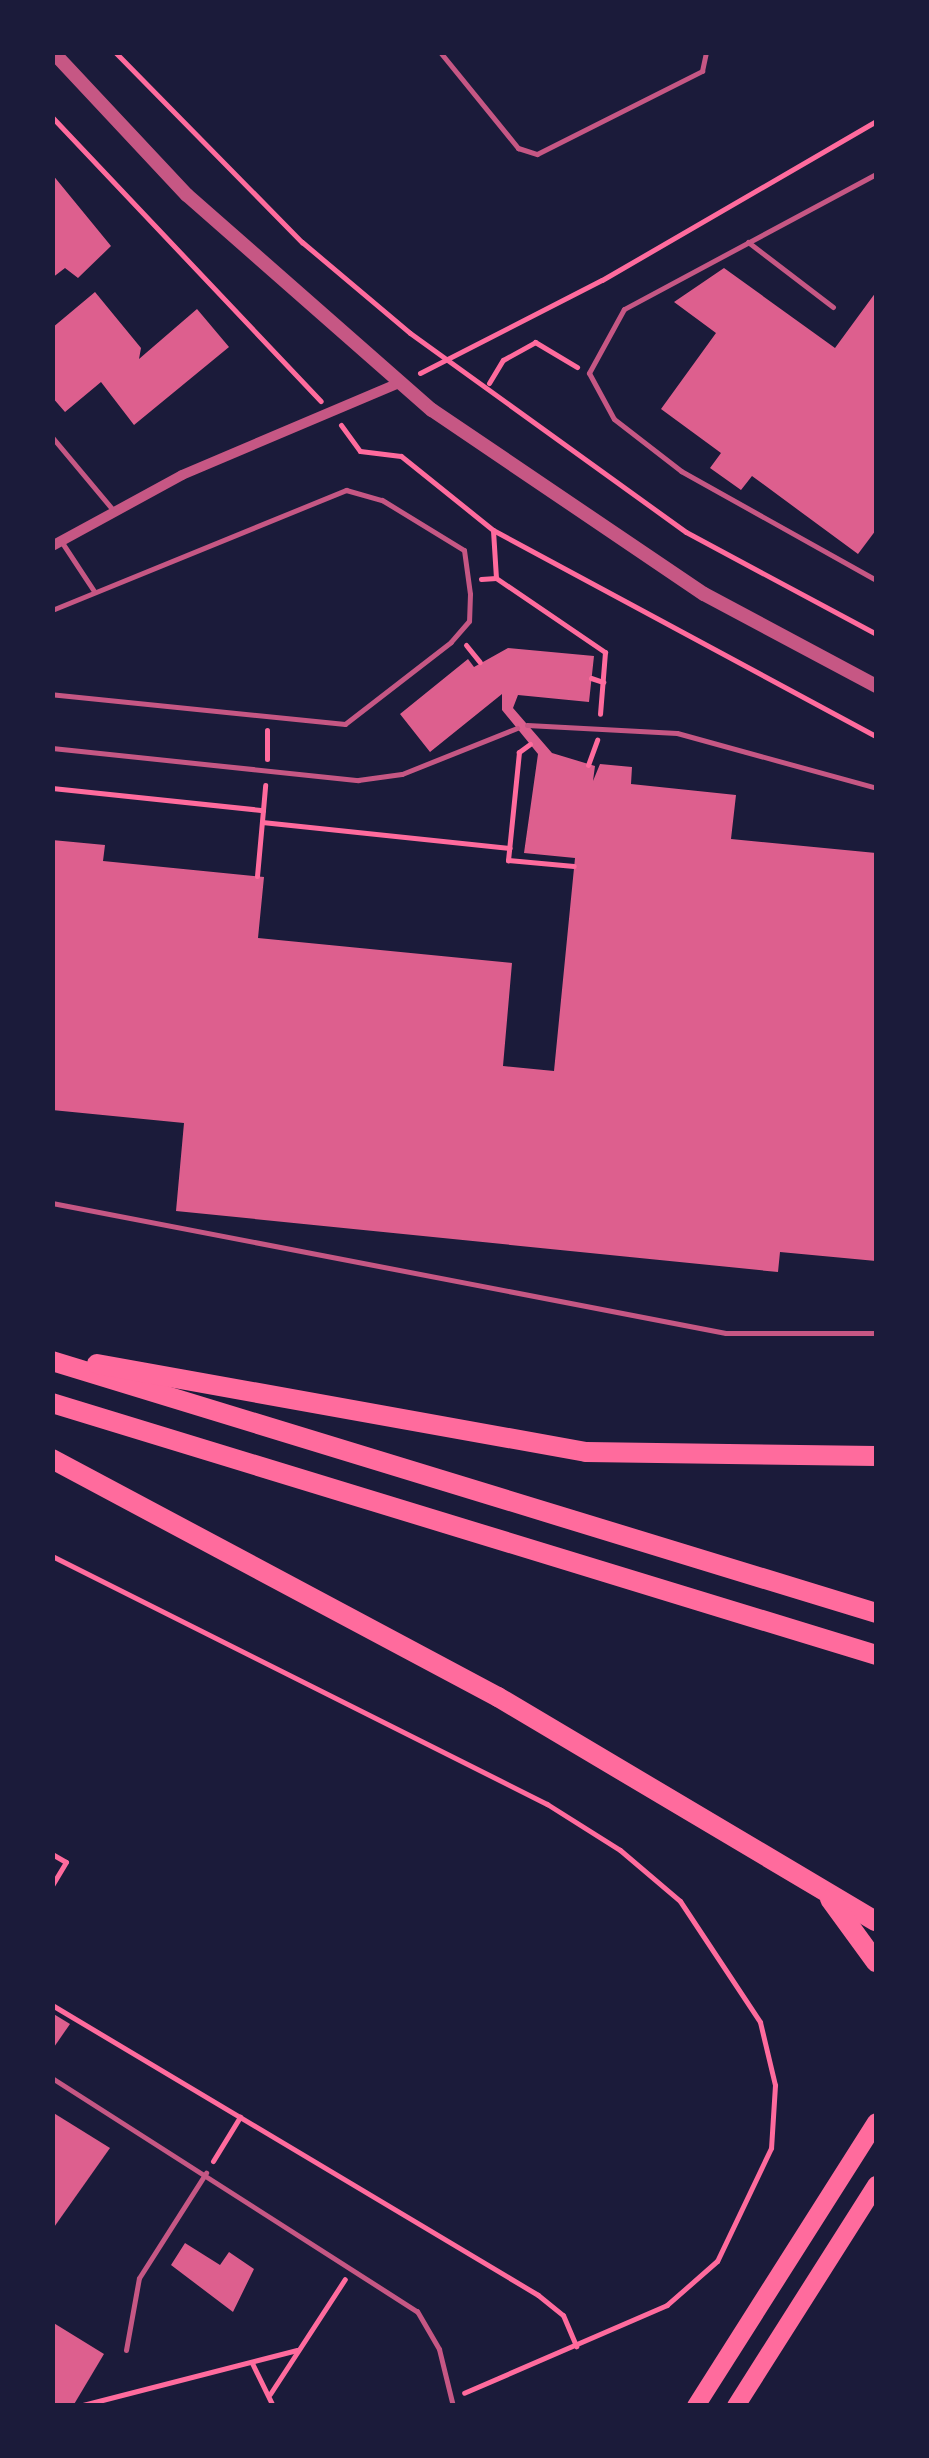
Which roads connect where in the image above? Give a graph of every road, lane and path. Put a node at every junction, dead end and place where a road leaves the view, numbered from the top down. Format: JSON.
{"nodes":[{"id":1,"x":53,"y":52,"type":"edge"},
{"id":2,"x":115,"y":52,"type":"edge"},
{"id":3,"x":440,"y":52,"type":"edge"},
{"id":4,"x":706,"y":52,"type":"edge"},
{"id":5,"x":52,"y":117,"type":"edge"},
{"id":6,"x":876,"y":120,"type":"edge"},
{"id":7,"x":876,"y":174,"type":"edge"},
{"id":8,"x":748,"y":242,"type":"junction"},
{"id":9,"x":833,"y":307,"type":"dead end"},
{"id":10,"x":453,"y":356,"type":"junction"},
{"id":11,"x":589,"y":372,"type":"junction"},
{"id":12,"x":489,"y":383,"type":"junction"},
{"id":13,"x":399,"y":384,"type":"junction"},
{"id":14,"x":330,"y":412,"type":"junction"},
{"id":15,"x":52,"y":437,"type":"edge"},
{"id":16,"x":113,"y":510,"type":"junction"},
{"id":17,"x":493,"y":530,"type":"junction"},
{"id":18,"x":57,"y":544,"type":"edge"},
{"id":19,"x":496,"y":578,"type":"junction"},
{"id":20,"x":468,"y":580,"type":"junction"},
{"id":21,"x":876,"y":580,"type":"edge"},
{"id":22,"x":94,"y":592,"type":"junction"},
{"id":23,"x":52,"y":610,"type":"edge"},
{"id":24,"x":458,"y":634,"type":"junction"},
{"id":25,"x":876,"y":634,"type":"edge"},
{"id":26,"x":480,"y":662,"type":"dead end"},
{"id":27,"x":592,"y":678,"type":"dead end"},
{"id":28,"x":603,"y":682,"type":"junction"},
{"id":29,"x":876,"y":686,"type":"edge"},
{"id":30,"x":52,"y":694,"type":"edge"},
{"id":31,"x":268,"y":716,"type":"junction"},
{"id":32,"x":527,"y":724,"type":"dead end"},
{"id":33,"x":517,"y":728,"type":"dead end"},
{"id":34,"x":599,"y":729,"type":"junction"},
{"id":35,"x":876,"y":736,"type":"edge"},
{"id":36,"x":530,"y":744,"type":"dead end"},
{"id":37,"x":52,"y":748,"type":"edge"},
{"id":38,"x":588,"y":765,"type":"dead end"},
{"id":39,"x":266,"y":770,"type":"junction"},
{"id":40,"x":52,"y":788,"type":"edge"},
{"id":41,"x":876,"y":788,"type":"edge"},
{"id":42,"x":263,"y":810,"type":"junction"},
{"id":43,"x":262,"y":822,"type":"junction"},
{"id":44,"x":510,"y":848,"type":"junction"},
{"id":45,"x":574,"y":866,"type":"dead end"},
{"id":46,"x":257,"y":876,"type":"dead end"},
{"id":47,"x":52,"y":1203,"type":"edge"},
{"id":48,"x":876,"y":1332,"type":"edge"},
{"id":49,"x":52,"y":1360,"type":"edge"},
{"id":50,"x":52,"y":1403,"type":"edge"},
{"id":51,"x":876,"y":1456,"type":"edge"},
{"id":52,"x":52,"y":1459,"type":"edge"},
{"id":53,"x":52,"y":1556,"type":"edge"},
{"id":54,"x":876,"y":1613,"type":"edge"},
{"id":55,"x":876,"y":1655,"type":"edge"},
{"id":56,"x":52,"y":1854,"type":"edge"},
{"id":57,"x":52,"y":1885,"type":"edge"},
{"id":58,"x":826,"y":1894,"type":"junction"},
{"id":59,"x":876,"y":1921,"type":"edge"},
{"id":60,"x":876,"y":1962,"type":"edge"},
{"id":61,"x":52,"y":2004,"type":"edge"},
{"id":62,"x":52,"y":2078,"type":"edge"},
{"id":63,"x":240,"y":2116,"type":"junction"},
{"id":64,"x":876,"y":2122,"type":"edge"},
{"id":65,"x":206,"y":2173,"type":"junction"},
{"id":66,"x":876,"y":2185,"type":"edge"},
{"id":67,"x":352,"y":2267,"type":"junction"},
{"id":68,"x":576,"y":2346,"type":"junction"},
{"id":69,"x":126,"y":2350,"type":"dead end"},
{"id":70,"x":297,"y":2350,"type":"junction"},
{"id":71,"x":252,"y":2364,"type":"junction"},
{"id":72,"x":270,"y":2394,"type":"junction"},
{"id":73,"x":452,"y":2402,"type":"edge"},
{"id":74,"x":79,"y":2406,"type":"edge"},
{"id":75,"x":273,"y":2406,"type":"edge"},
{"id":76,"x":696,"y":2406,"type":"edge"},
{"id":77,"x":736,"y":2406,"type":"edge"}],
"edges":[{"from":1,"to":13,"type":"street"},
{"from":2,"to":10,"type":"path"},
{"from":3,"to":4,"type":"lane"},
{"from":5,"to":14,"type":"path"},
{"from":6,"to":10,"type":"path"},
{"from":7,"to":8,"type":"lane"},
{"from":8,"to":9,"type":"lane"},
{"from":8,"to":11,"type":"lane"},
{"from":10,"to":12,"type":"path"},
{"from":10,"to":13,"type":"path"},
{"from":11,"to":12,"type":"path"},
{"from":11,"to":21,"type":"lane"},
{"from":12,"to":25,"type":"path"},
{"from":13,"to":14,"type":"street"},
{"from":13,"to":29,"type":"street"},
{"from":14,"to":16,"type":"street"},
{"from":14,"to":17,"type":"path"},
{"from":15,"to":16,"type":"lane"},
{"from":16,"to":18,"type":"street"},
{"from":17,"to":19,"type":"path"},
{"from":17,"to":35,"type":"path"},
{"from":18,"to":22,"type":"lane"},
{"from":19,"to":20,"type":"path"},
{"from":19,"to":28,"type":"path"},
{"from":20,"to":22,"type":"lane"},
{"from":20,"to":24,"type":"lane"},
{"from":22,"to":23,"type":"lane"},
{"from":24,"to":26,"type":"path"},
{"from":24,"to":31,"type":"lane"},
{"from":27,"to":28,"type":"path"},
{"from":28,"to":34,"type":"path"},
{"from":30,"to":31,"type":"lane"},
{"from":31,"to":39,"type":"path"},
{"from":32,"to":34,"type":"lane"},
{"from":33,"to":39,"type":"lane"},
{"from":34,"to":38,"type":"path"},
{"from":34,"to":41,"type":"lane"},
{"from":36,"to":44,"type":"path"},
{"from":37,"to":39,"type":"lane"},
{"from":39,"to":42,"type":"path"},
{"from":40,"to":42,"type":"path"},
{"from":42,"to":43,"type":"path"},
{"from":43,"to":44,"type":"path"},
{"from":43,"to":46,"type":"path"},
{"from":44,"to":45,"type":"path"},
{"from":47,"to":48,"type":"lane"},
{"from":49,"to":51,"type":"highway"},
{"from":49,"to":54,"type":"highway"},
{"from":50,"to":55,"type":"highway"},
{"from":52,"to":58,"type":"highway"},
{"from":53,"to":68,"type":"path"},
{"from":56,"to":57,"type":"path"},
{"from":58,"to":59,"type":"highway"},
{"from":58,"to":60,"type":"highway"},
{"from":61,"to":63,"type":"path"},
{"from":62,"to":65,"type":"lane"},
{"from":63,"to":65,"type":"path"},
{"from":63,"to":68,"type":"path"},
{"from":64,"to":76,"type":"main road"},
{"from":65,"to":67,"type":"lane"},
{"from":65,"to":69,"type":"lane"},
{"from":66,"to":77,"type":"main road"},
{"from":67,"to":70,"type":"path"},
{"from":67,"to":73,"type":"lane"},
{"from":68,"to":73,"type":"path"},
{"from":70,"to":71,"type":"path"},
{"from":70,"to":72,"type":"path"},
{"from":71,"to":72,"type":"path"},
{"from":71,"to":74,"type":"path"},
{"from":72,"to":75,"type":"path"}]}
